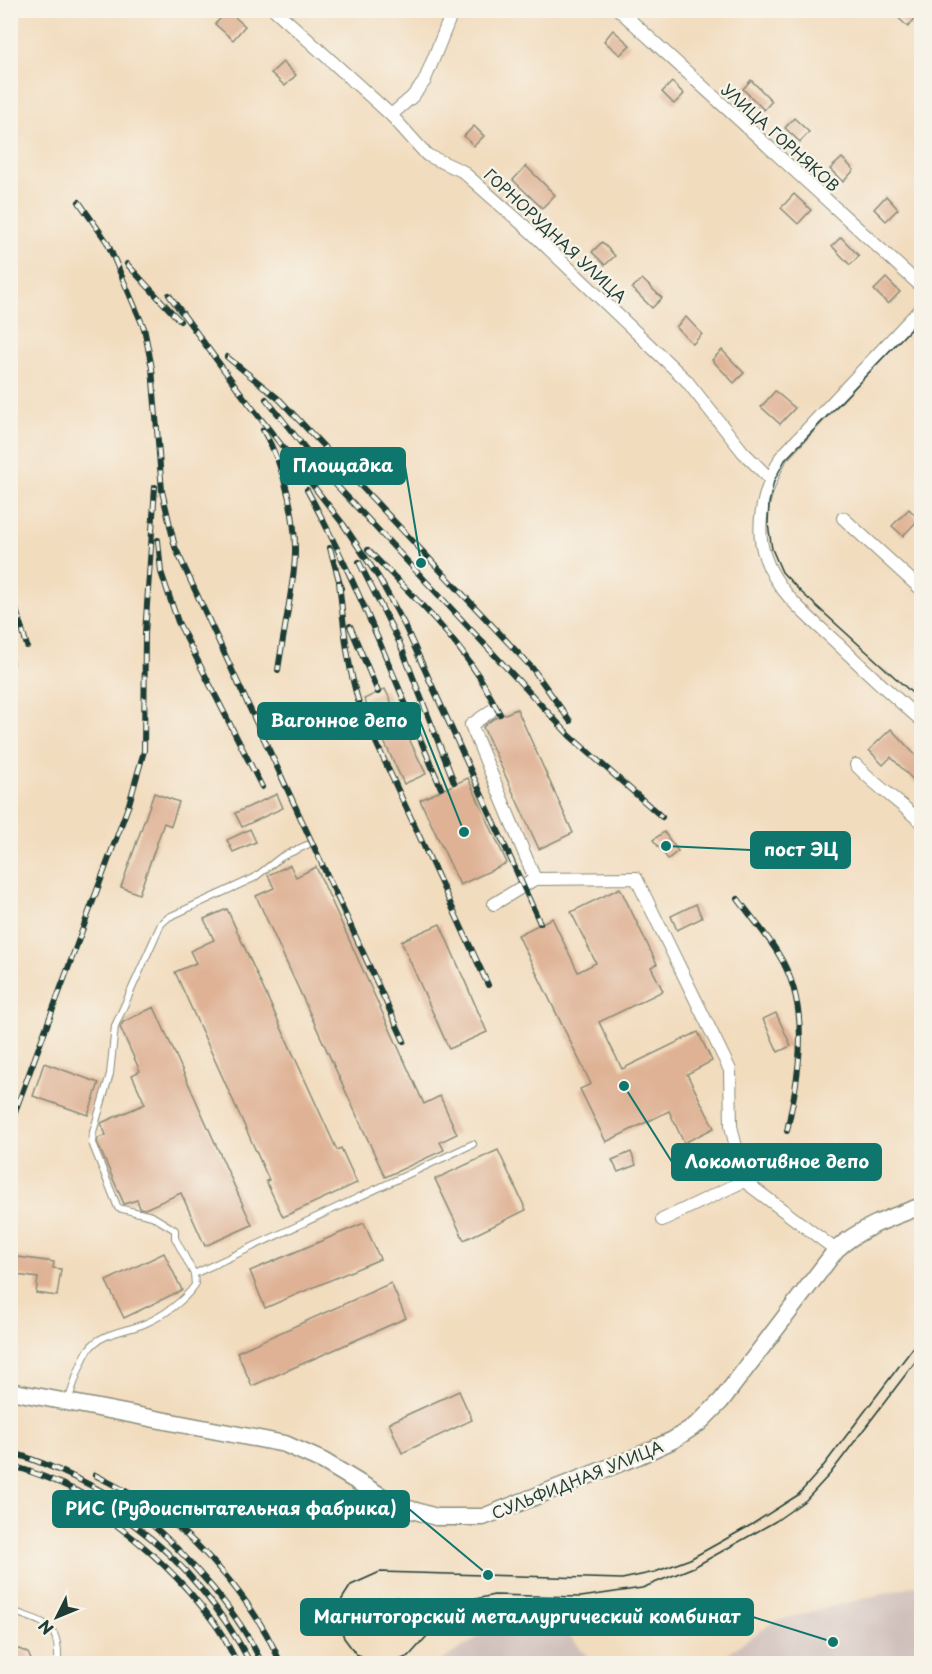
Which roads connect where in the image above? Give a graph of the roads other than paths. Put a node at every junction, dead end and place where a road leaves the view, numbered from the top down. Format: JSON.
{"nodes":[{"id":1,"x":275,"y":10,"type":"edge"},
{"id":2,"x":453,"y":10,"type":"edge"},
{"id":3,"x":619,"y":10,"type":"edge"},
{"id":4,"x":391,"y":115,"type":"junction"},
{"id":5,"x":921,"y":287,"type":"edge"},
{"id":6,"x":921,"y":307,"type":"edge"},
{"id":7,"x":770,"y":479,"type":"junction"},
{"id":8,"x":843,"y":518,"type":"dead end"},
{"id":9,"x":921,"y":590,"type":"edge"},
{"id":10,"x":491,"y":711,"type":"dead end"},
{"id":11,"x":921,"y":721,"type":"edge"},
{"id":12,"x":856,"y":765,"type":"dead end"},
{"id":13,"x":921,"y":823,"type":"edge"},
{"id":14,"x":307,"y":845,"type":"dead end"},
{"id":15,"x":535,"y":879,"type":"junction"},
{"id":16,"x":494,"y":904,"type":"dead end"},
{"id":17,"x":473,"y":1144,"type":"dead end"},
{"id":18,"x":744,"y":1181,"type":"junction"},
{"id":19,"x":921,"y":1206,"type":"edge"},
{"id":20,"x":662,"y":1220,"type":"dead end"},
{"id":21,"x":836,"y":1250,"type":"junction"},
{"id":22,"x":194,"y":1274,"type":"junction"},
{"id":23,"x":10,"y":1391,"type":"edge"},
{"id":24,"x":67,"y":1402,"type":"junction"},
{"id":25,"x":10,"y":1610,"type":"edge"},
{"id":26,"x":58,"y":1664,"type":"edge"}],
"edges":[{"from":1,"to":4,"type":"street","name":"ГОРНОРУДНАЯ УЛИЦА"},
{"from":2,"to":4,"type":"street"},
{"from":3,"to":5,"type":"street","name":"УЛИЦА ГОРНЯКОВ"},
{"from":4,"to":7,"type":"street","name":"ГОРНОРУДНАЯ УЛИЦА"},
{"from":6,"to":7,"type":"street"},
{"from":7,"to":11,"type":"street"},
{"from":8,"to":9,"type":"street"},
{"from":10,"to":15,"type":"street"},
{"from":12,"to":13,"type":"street"},
{"from":14,"to":22,"type":"lane"},
{"from":15,"to":16,"type":"street"},
{"from":15,"to":18,"type":"street"},
{"from":17,"to":22,"type":"lane"},
{"from":18,"to":20,"type":"street"},
{"from":18,"to":21,"type":"street"},
{"from":19,"to":21,"type":"street","name":"СУЛЬФИДНАЯ УЛИЦА"},
{"from":21,"to":24,"type":"street","name":"СУЛЬФИДНАЯ УЛИЦА"},
{"from":22,"to":24,"type":"lane"},
{"from":23,"to":24,"type":"street","name":"СУЛЬФИДНАЯ УЛИЦА"},
{"from":25,"to":26,"type":"lane"}]}
